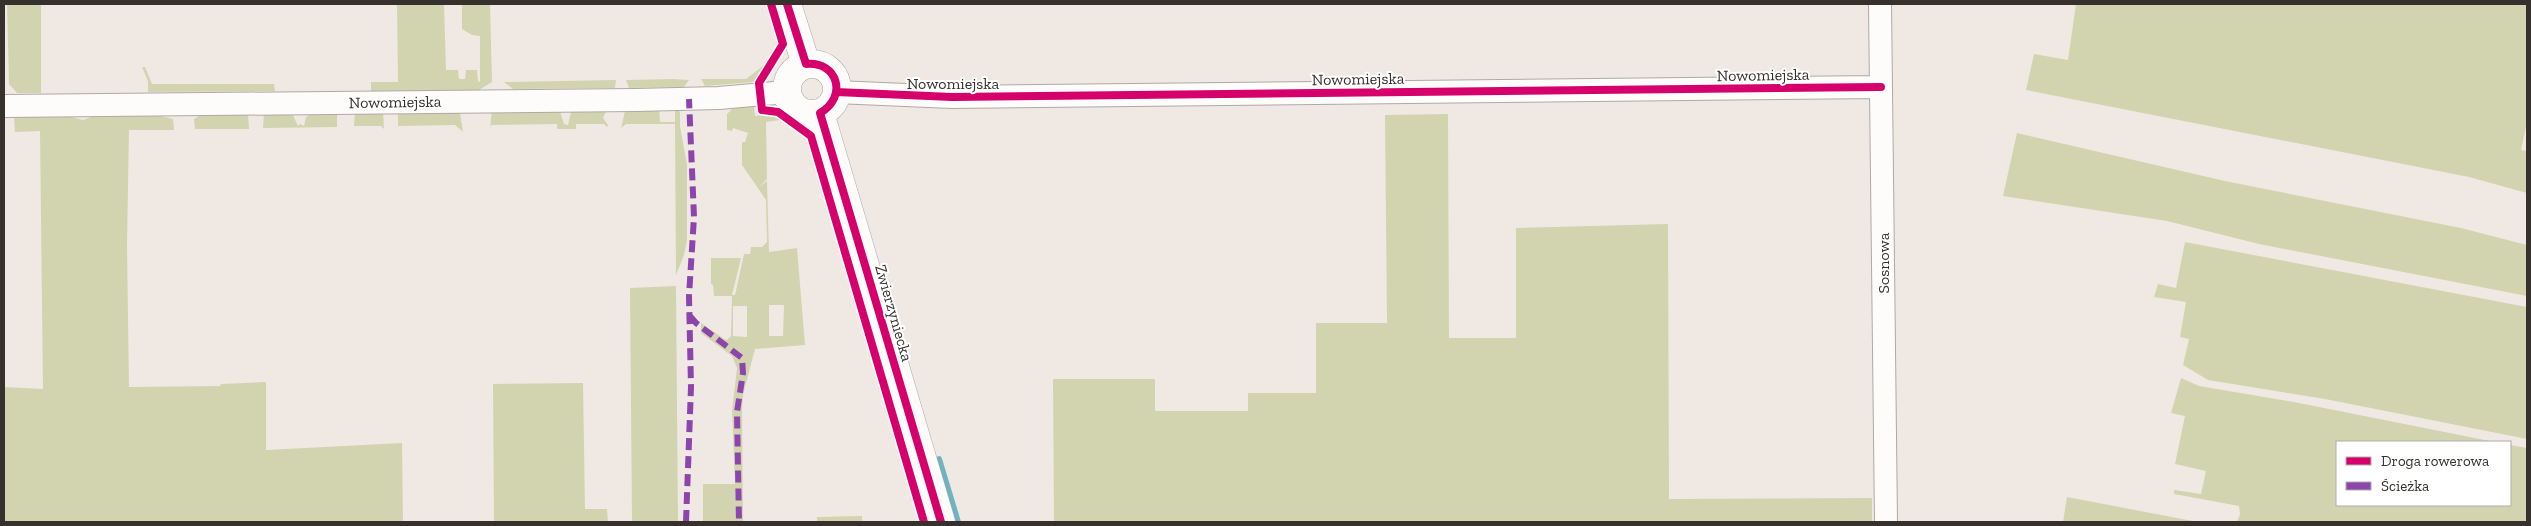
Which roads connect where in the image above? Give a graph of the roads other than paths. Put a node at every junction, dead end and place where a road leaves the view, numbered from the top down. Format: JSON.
{"nodes":[{"id":1,"x":787,"y":4,"type":"edge"},
{"id":2,"x":1880,"y":4,"type":"edge"},
{"id":3,"x":806,"y":64,"type":"junction"},
{"id":4,"x":1881,"y":87,"type":"junction"},
{"id":5,"x":786,"y":92,"type":"junction"},
{"id":6,"x":828,"y":102,"type":"junction"},
{"id":7,"x":4,"y":106,"type":"edge"},
{"id":8,"x":941,"y":522,"type":"edge"},
{"id":9,"x":1886,"y":522,"type":"edge"}],
"edges":[{"from":1,"to":3,"type":"street"},
{"from":2,"to":4,"type":"street","name":"Sosnowa"},
{"from":3,"to":5,"type":"street"},
{"from":3,"to":6,"type":"street"},
{"from":4,"to":6,"type":"street","name":"Nowomiejska"},
{"from":4,"to":9,"type":"street","name":"Sosnowa"},
{"from":5,"to":6,"type":"street"},
{"from":5,"to":7,"type":"street","name":"Nowomiejska"},
{"from":6,"to":8,"type":"street","name":"Zwierzyniecka"}]}
